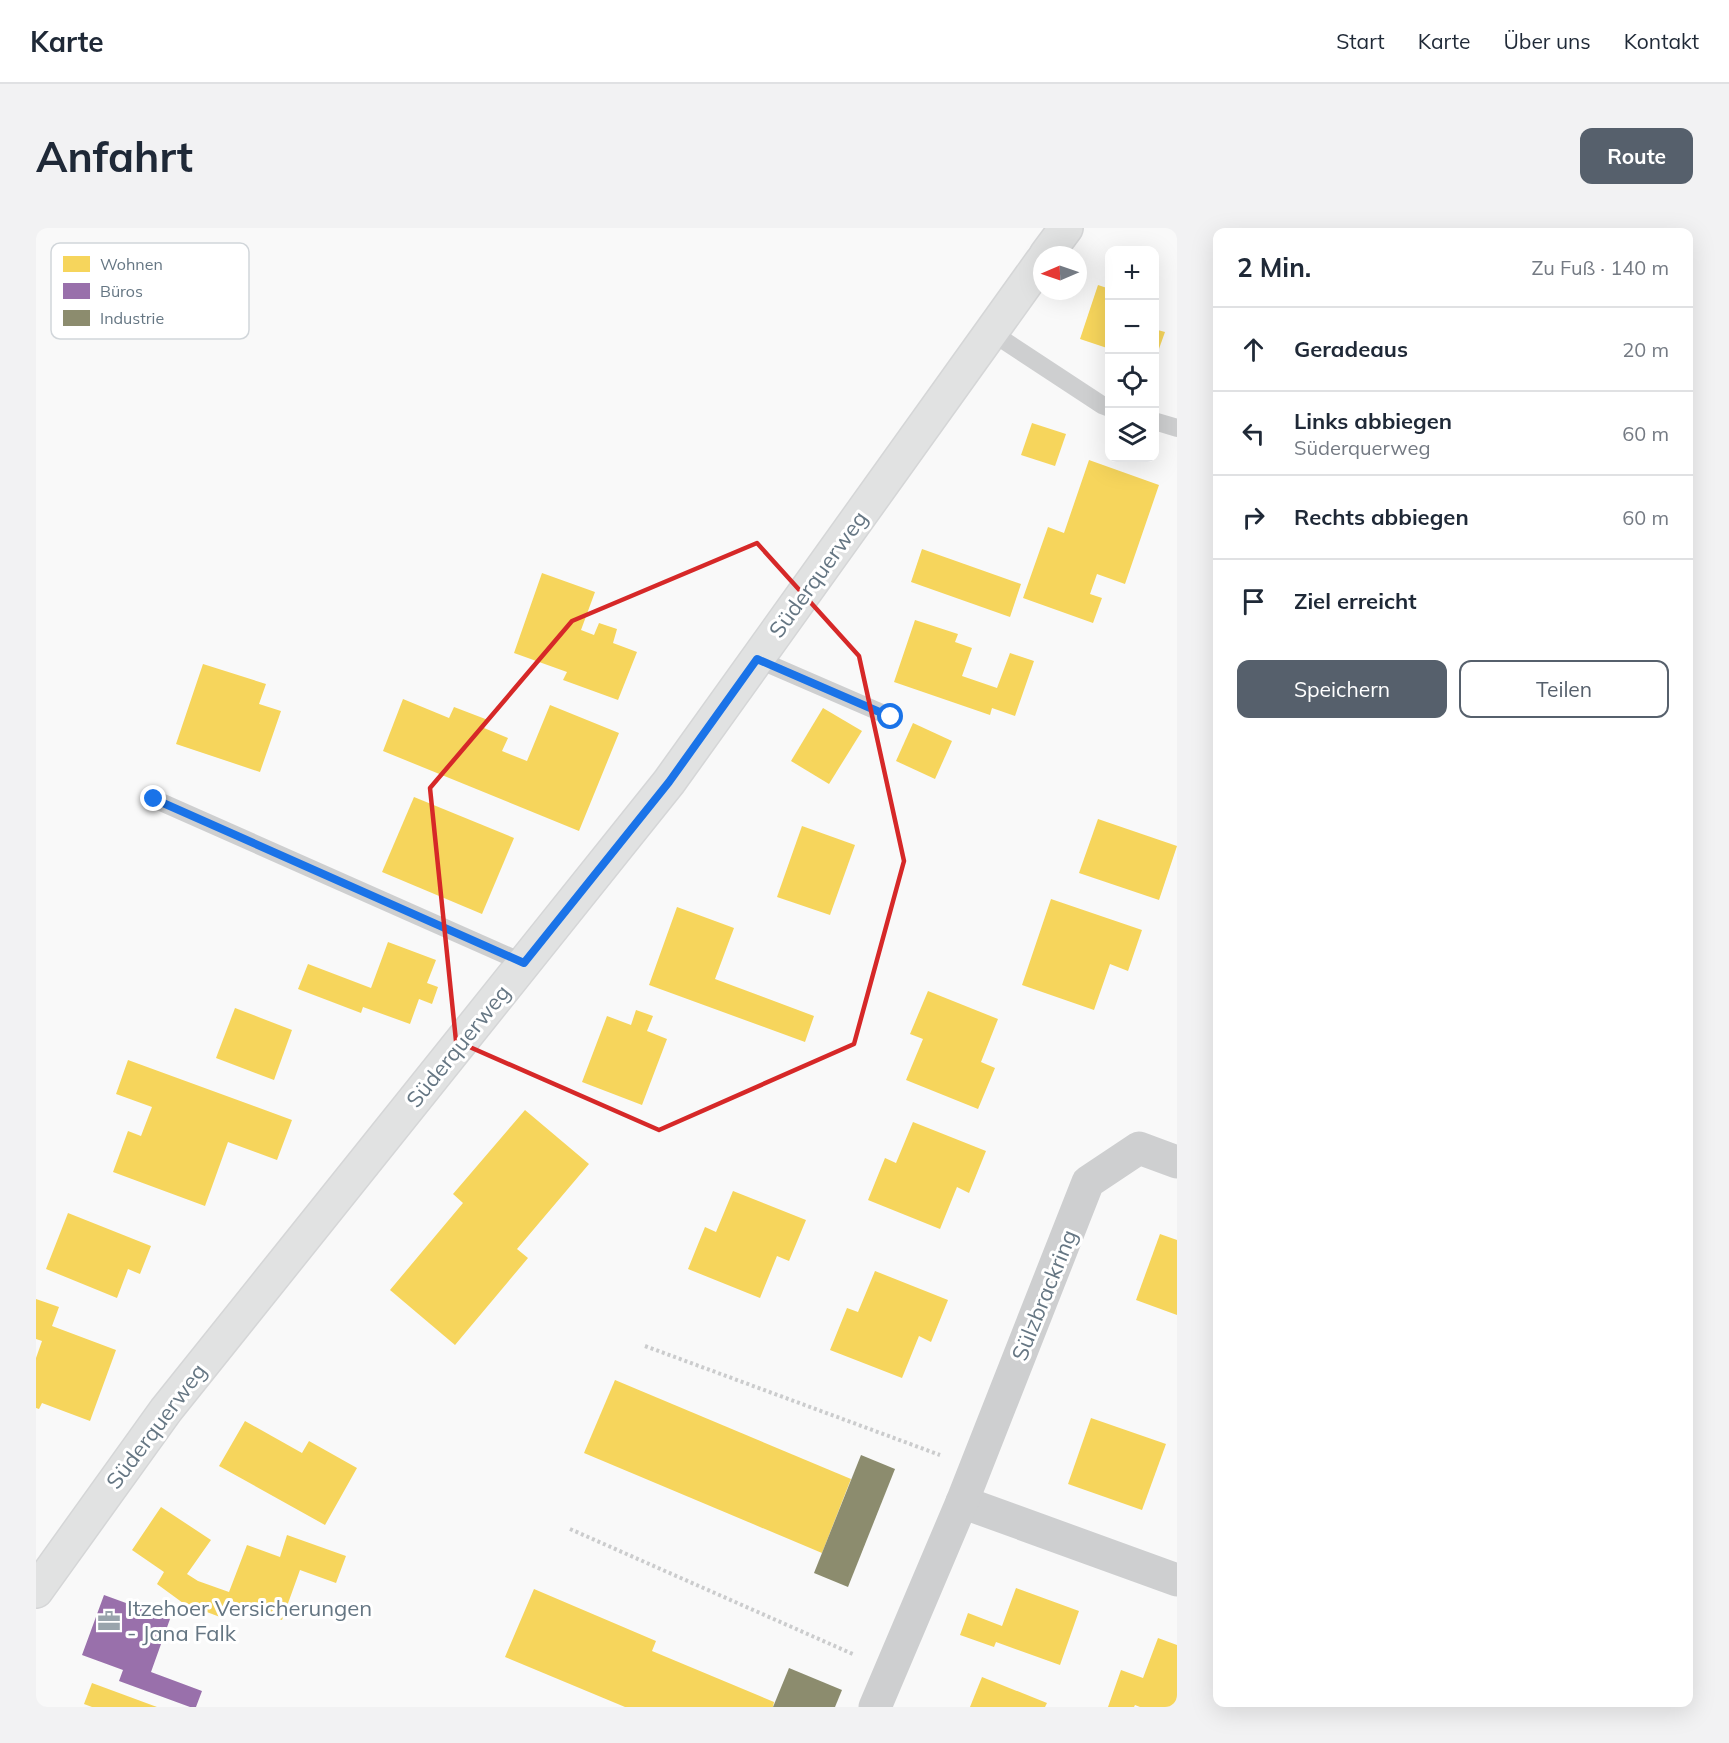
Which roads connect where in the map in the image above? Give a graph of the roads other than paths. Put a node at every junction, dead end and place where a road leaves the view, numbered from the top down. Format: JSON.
{"nodes":[{"id":1,"x":1066,"y":228,"type":"edge"},
{"id":2,"x":1053,"y":246,"type":"edge"},
{"id":3,"x":1033,"y":274,"type":"edge"},
{"id":4,"x":991,"y":332,"type":"junction"},
{"id":5,"x":1105,"y":406,"type":"edge"},
{"id":6,"x":1159,"y":422,"type":"edge"},
{"id":7,"x":1177,"y":428,"type":"edge"},
{"id":8,"x":757,"y":659,"type":"junction"},
{"id":9,"x":891,"y":717,"type":"dead end"},
{"id":10,"x":154,"y":799,"type":"dead end"},
{"id":11,"x":524,"y":963,"type":"junction"},
{"id":12,"x":1175,"y":1154,"type":"edge"},
{"id":13,"x":962,"y":1502,"type":"junction"},
{"id":14,"x":1177,"y":1580,"type":"edge"},
{"id":15,"x":36,"y":1591,"type":"edge"},
{"id":16,"x":875,"y":1707,"type":"edge"}],
"edges":[{"from":1,"to":2,"type":"street"},
{"from":3,"to":4,"type":"street","name":"Süderquerweg"},
{"from":4,"to":5,"type":"lane"},
{"from":4,"to":8,"type":"street","name":"Süderquerweg"},
{"from":6,"to":7,"type":"lane"},
{"from":8,"to":9,"type":"lane"},
{"from":8,"to":11,"type":"street","name":"Süderquerweg"},
{"from":10,"to":11,"type":"lane"},
{"from":11,"to":15,"type":"street","name":"Süderquerweg"},
{"from":12,"to":13,"type":"street","name":"Sülzbrackring"},
{"from":13,"to":14,"type":"street"},
{"from":13,"to":16,"type":"street","name":"Sülzbrackring"}]}
